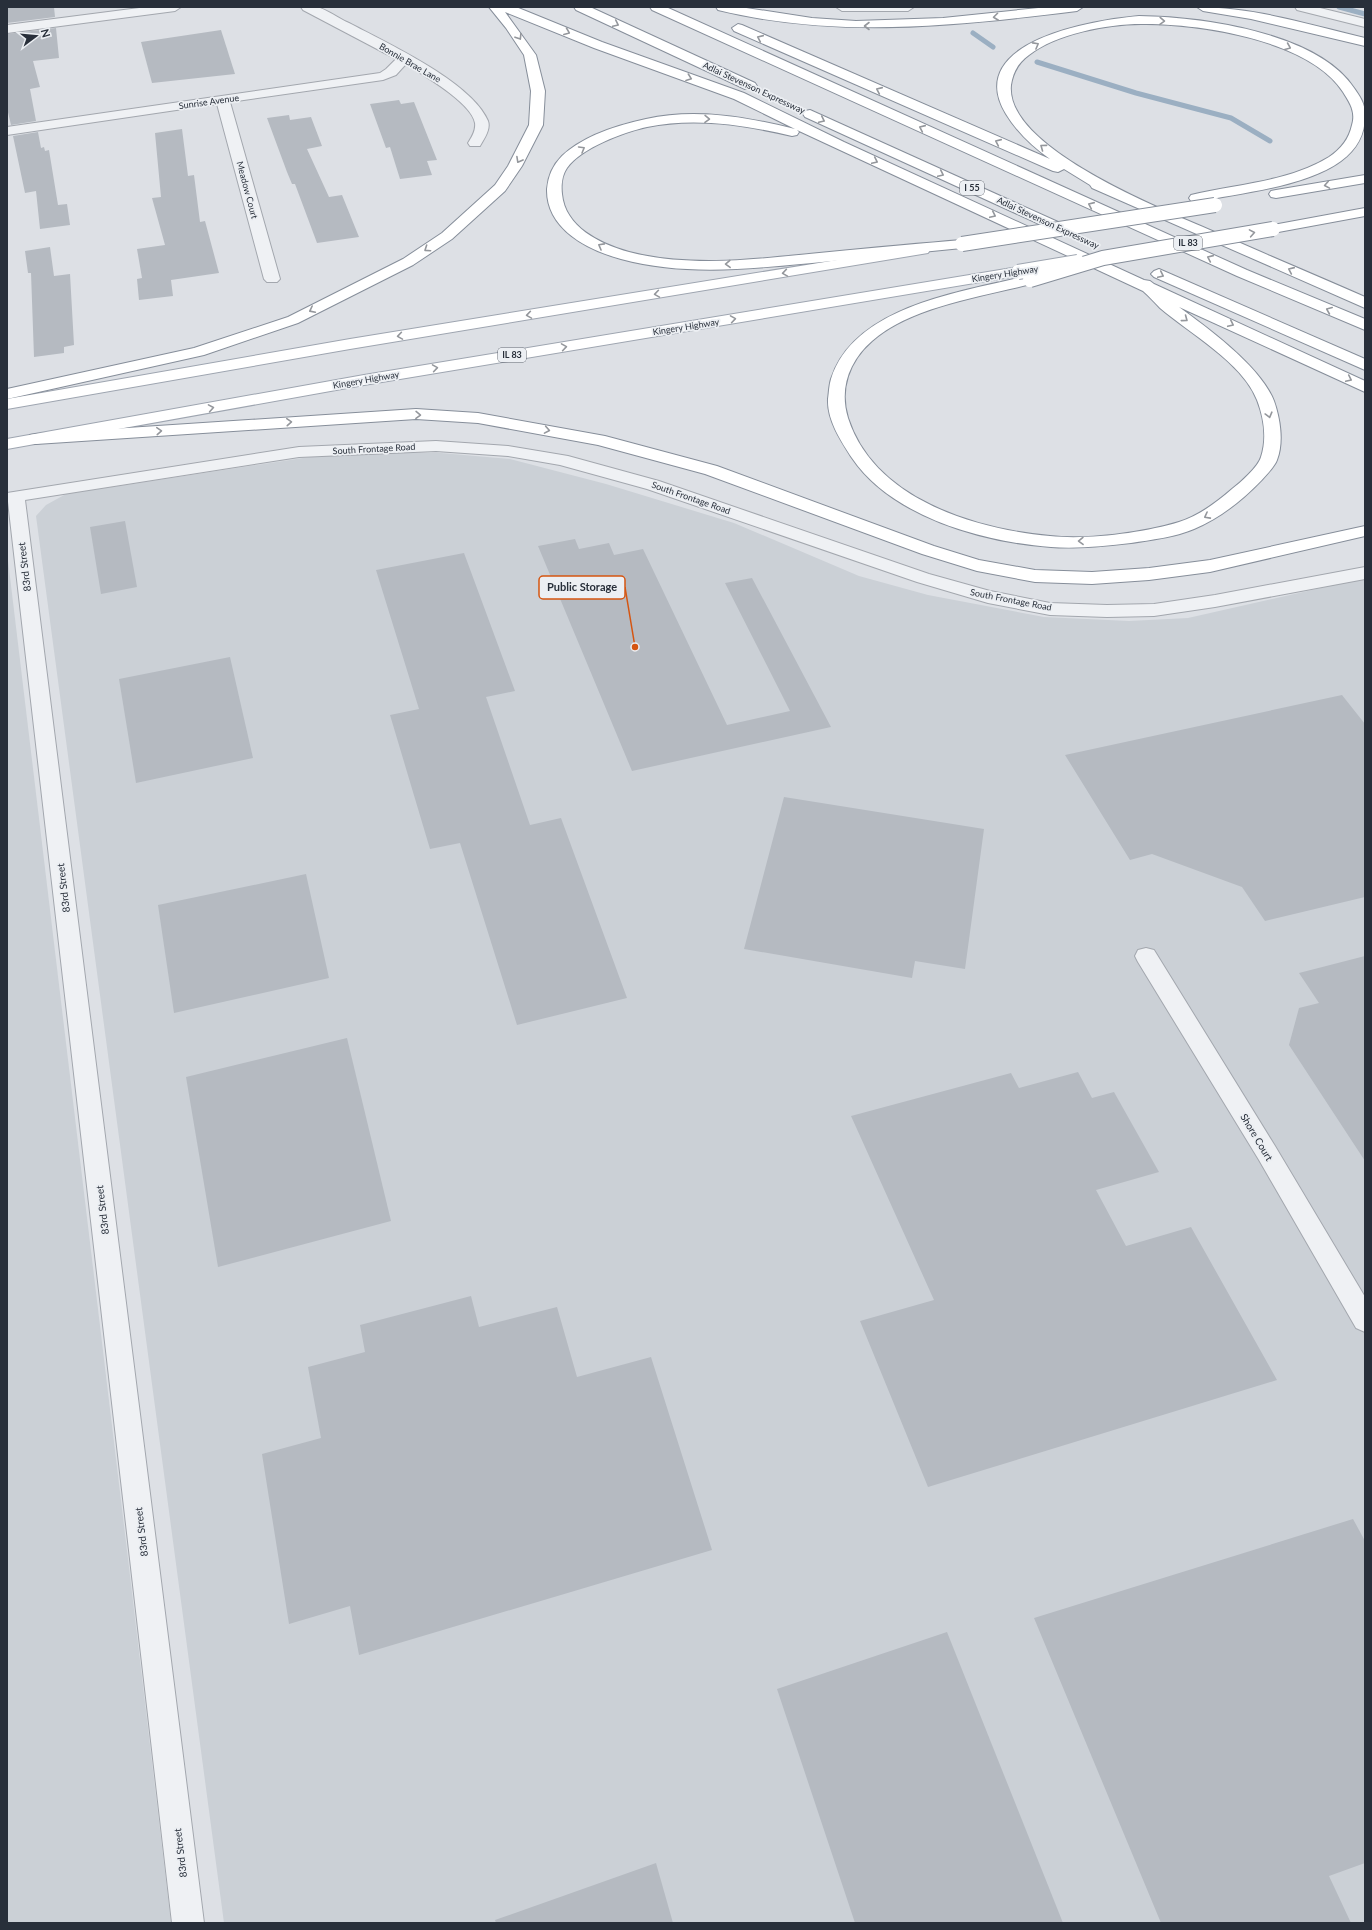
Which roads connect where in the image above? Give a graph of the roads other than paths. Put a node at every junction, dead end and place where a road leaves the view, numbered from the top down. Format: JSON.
{"nodes":[{"id":1,"x":175,"y":7,"type":"edge"},
{"id":2,"x":306,"y":7,"type":"edge"},
{"id":3,"x":495,"y":7,"type":"edge"},
{"id":4,"x":505,"y":7,"type":"edge"},
{"id":5,"x":580,"y":7,"type":"edge"},
{"id":6,"x":656,"y":7,"type":"edge"},
{"id":7,"x":842,"y":7,"type":"edge"},
{"id":8,"x":908,"y":7,"type":"edge"},
{"id":9,"x":1077,"y":7,"type":"edge"},
{"id":10,"x":1203,"y":7,"type":"edge"},
{"id":11,"x":1301,"y":7,"type":"edge"},
{"id":12,"x":720,"y":16,"type":"edge"},
{"id":13,"x":1365,"y":23,"type":"edge"},
{"id":14,"x":7,"y":29,"type":"edge"},
{"id":15,"x":1365,"y":42,"type":"edge"},
{"id":16,"x":404,"y":58,"type":"junction"},
{"id":17,"x":762,"y":92,"type":"dead end"},
{"id":18,"x":223,"y":100,"type":"junction"},
{"id":19,"x":799,"y":109,"type":"dead end"},
{"id":20,"x":7,"y":131,"type":"edge"},
{"id":21,"x":475,"y":143,"type":"dead end"},
{"id":22,"x":839,"y":144,"type":"junction"},
{"id":23,"x":1365,"y":179,"type":"edge"},
{"id":24,"x":1111,"y":192,"type":"junction"},
{"id":25,"x":1365,"y":212,"type":"edge"},
{"id":26,"x":1365,"y":218,"type":"edge"},
{"id":27,"x":1111,"y":221,"type":"junction"},
{"id":28,"x":1300,"y":224,"type":"junction"},
{"id":29,"x":1082,"y":238,"type":"dead end"},
{"id":30,"x":962,"y":244,"type":"junction"},
{"id":31,"x":1099,"y":252,"type":"junction"},
{"id":32,"x":1144,"y":273,"type":"junction"},
{"id":33,"x":1024,"y":276,"type":"junction"},
{"id":34,"x":272,"y":279,"type":"dead end"},
{"id":35,"x":1365,"y":303,"type":"edge"},
{"id":36,"x":1365,"y":325,"type":"edge"},
{"id":37,"x":1365,"y":365,"type":"edge"},
{"id":38,"x":1365,"y":387,"type":"edge"},
{"id":39,"x":7,"y":394,"type":"edge"},
{"id":40,"x":7,"y":404,"type":"edge"},
{"id":41,"x":36,"y":439,"type":"junction"},
{"id":42,"x":7,"y":444,"type":"edge"},
{"id":43,"x":12,"y":498,"type":"edge"},
{"id":44,"x":1365,"y":531,"type":"edge"},
{"id":45,"x":1365,"y":573,"type":"edge"},
{"id":46,"x":1146,"y":956,"type":"dead end"},
{"id":47,"x":1365,"y":1320,"type":"edge"},
{"id":48,"x":188,"y":1923,"type":"edge"}],
"edges":[{"from":1,"to":14,"type":"street"},
{"from":2,"to":16,"type":"street","name":"Bonnie Brae Lane"},
{"from":3,"to":39,"type":"main road","one_way":true},
{"from":4,"to":22,"type":"main road","one_way":true},
{"from":5,"to":17,"type":"main road","name":"Adlai Stevenson Expressway","one_way":true},
{"from":36,"to":6,"type":"main road","one_way":true},
{"from":7,"to":8,"type":"street"},
{"from":9,"to":12,"type":"main road","one_way":true},
{"from":10,"to":15,"type":"main road"},
{"from":11,"to":13,"type":"street"},
{"from":24,"to":12,"type":"main road","one_way":true},
{"from":16,"to":18,"type":"street","name":"Sunrise Avenue"},
{"from":16,"to":21,"type":"street","name":"Bonnie Brae Lane"},
{"from":18,"to":20,"type":"street","name":"Sunrise Avenue"},
{"from":18,"to":34,"type":"street","name":"Meadow Court"},
{"from":19,"to":29,"type":"main road","name":"Adlai Stevenson Expressway","number":"I 55","one_way":true},
{"from":30,"to":22,"type":"main road","one_way":true},
{"from":22,"to":32,"type":"main road","one_way":true},
{"from":23,"to":27,"type":"main road","one_way":true,"bridge":true},
{"from":24,"to":27,"type":"main road","one_way":true,"bridge":true},
{"from":35,"to":24,"type":"main road","one_way":true},
{"from":25,"to":28,"type":"main road","number":"IL 83"},
{"from":26,"to":28,"type":"main road"},
{"from":27,"to":30,"type":"main road","bridge":true},
{"from":31,"to":28,"type":"main road","number":"IL 83","one_way":true,"bridge":true},
{"from":30,"to":40,"type":"main road","one_way":true},
{"from":31,"to":32,"type":"main road","name":"Adlai Stevenson Expressway"},
{"from":31,"to":33,"type":"main road","bridge":true},
{"from":32,"to":33,"type":"main road","one_way":true},
{"from":32,"to":37,"type":"main road","name":"Adlai Stevenson Expressway","one_way":true},
{"from":32,"to":38,"type":"main road","one_way":true},
{"from":41,"to":33,"type":"main road","name":"Kingery Highway","number":"IL 83","one_way":true},
{"from":41,"to":42,"type":"main road","name":"Kingery Highway","number":"IL 83"},
{"from":41,"to":44,"type":"main road","one_way":true},
{"from":43,"to":45,"type":"street","name":"South Frontage Road"},
{"from":43,"to":48,"type":"street","name":"83rd Street"},
{"from":46,"to":47,"type":"street","name":"Shore Court"}]}
